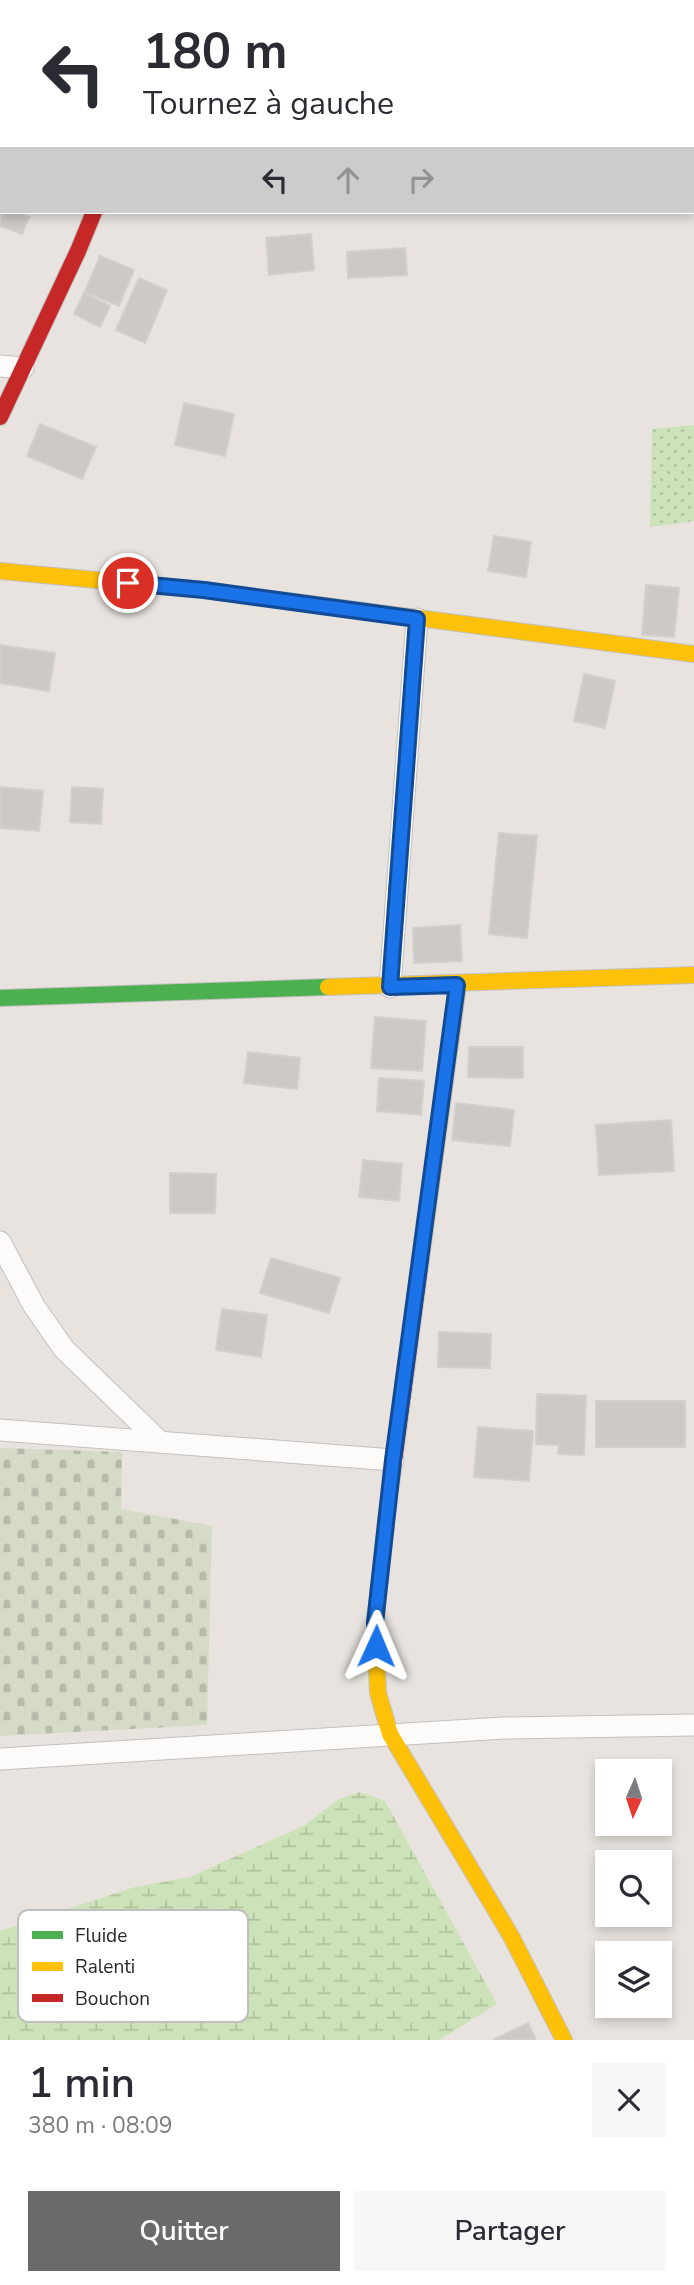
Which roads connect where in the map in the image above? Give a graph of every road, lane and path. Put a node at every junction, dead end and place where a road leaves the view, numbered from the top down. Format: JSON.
{"nodes":[{"id":1,"x":93,"y":214,"type":"edge"},
{"id":2,"x":0,"y":366,"type":"edge"},
{"id":3,"x":23,"y":368,"type":"junction"},
{"id":4,"x":0,"y":416,"type":"edge"},
{"id":5,"x":0,"y":571,"type":"edge"},
{"id":6,"x":417,"y":619,"type":"junction"},
{"id":7,"x":694,"y":654,"type":"edge"},
{"id":8,"x":694,"y":975,"type":"edge"},
{"id":9,"x":457,"y":985,"type":"junction"},
{"id":10,"x":390,"y":987,"type":"junction"},
{"id":11,"x":0,"y":998,"type":"edge"},
{"id":12,"x":0,"y":1242,"type":"edge"},
{"id":13,"x":0,"y":1430,"type":"edge"},
{"id":14,"x":159,"y":1441,"type":"junction"},
{"id":15,"x":393,"y":1460,"type":"junction"},
{"id":16,"x":694,"y":1725,"type":"edge"},
{"id":17,"x":390,"y":1734,"type":"junction"},
{"id":18,"x":0,"y":1759,"type":"edge"},
{"id":19,"x":564,"y":2040,"type":"edge"}],
"edges":[{"from":1,"to":3,"type":"street"},
{"from":2,"to":3,"type":"street"},
{"from":3,"to":4,"type":"street"},
{"from":5,"to":6,"type":"street"},
{"from":6,"to":7,"type":"street"},
{"from":6,"to":10,"type":"street"},
{"from":8,"to":9,"type":"street"},
{"from":9,"to":10,"type":"street"},
{"from":9,"to":15,"type":"street"},
{"from":10,"to":11,"type":"street"},
{"from":12,"to":14,"type":"street"},
{"from":13,"to":14,"type":"street"},
{"from":14,"to":15,"type":"street"},
{"from":15,"to":17,"type":"street"},
{"from":16,"to":17,"type":"street"},
{"from":17,"to":18,"type":"street"},
{"from":17,"to":19,"type":"street"}]}
